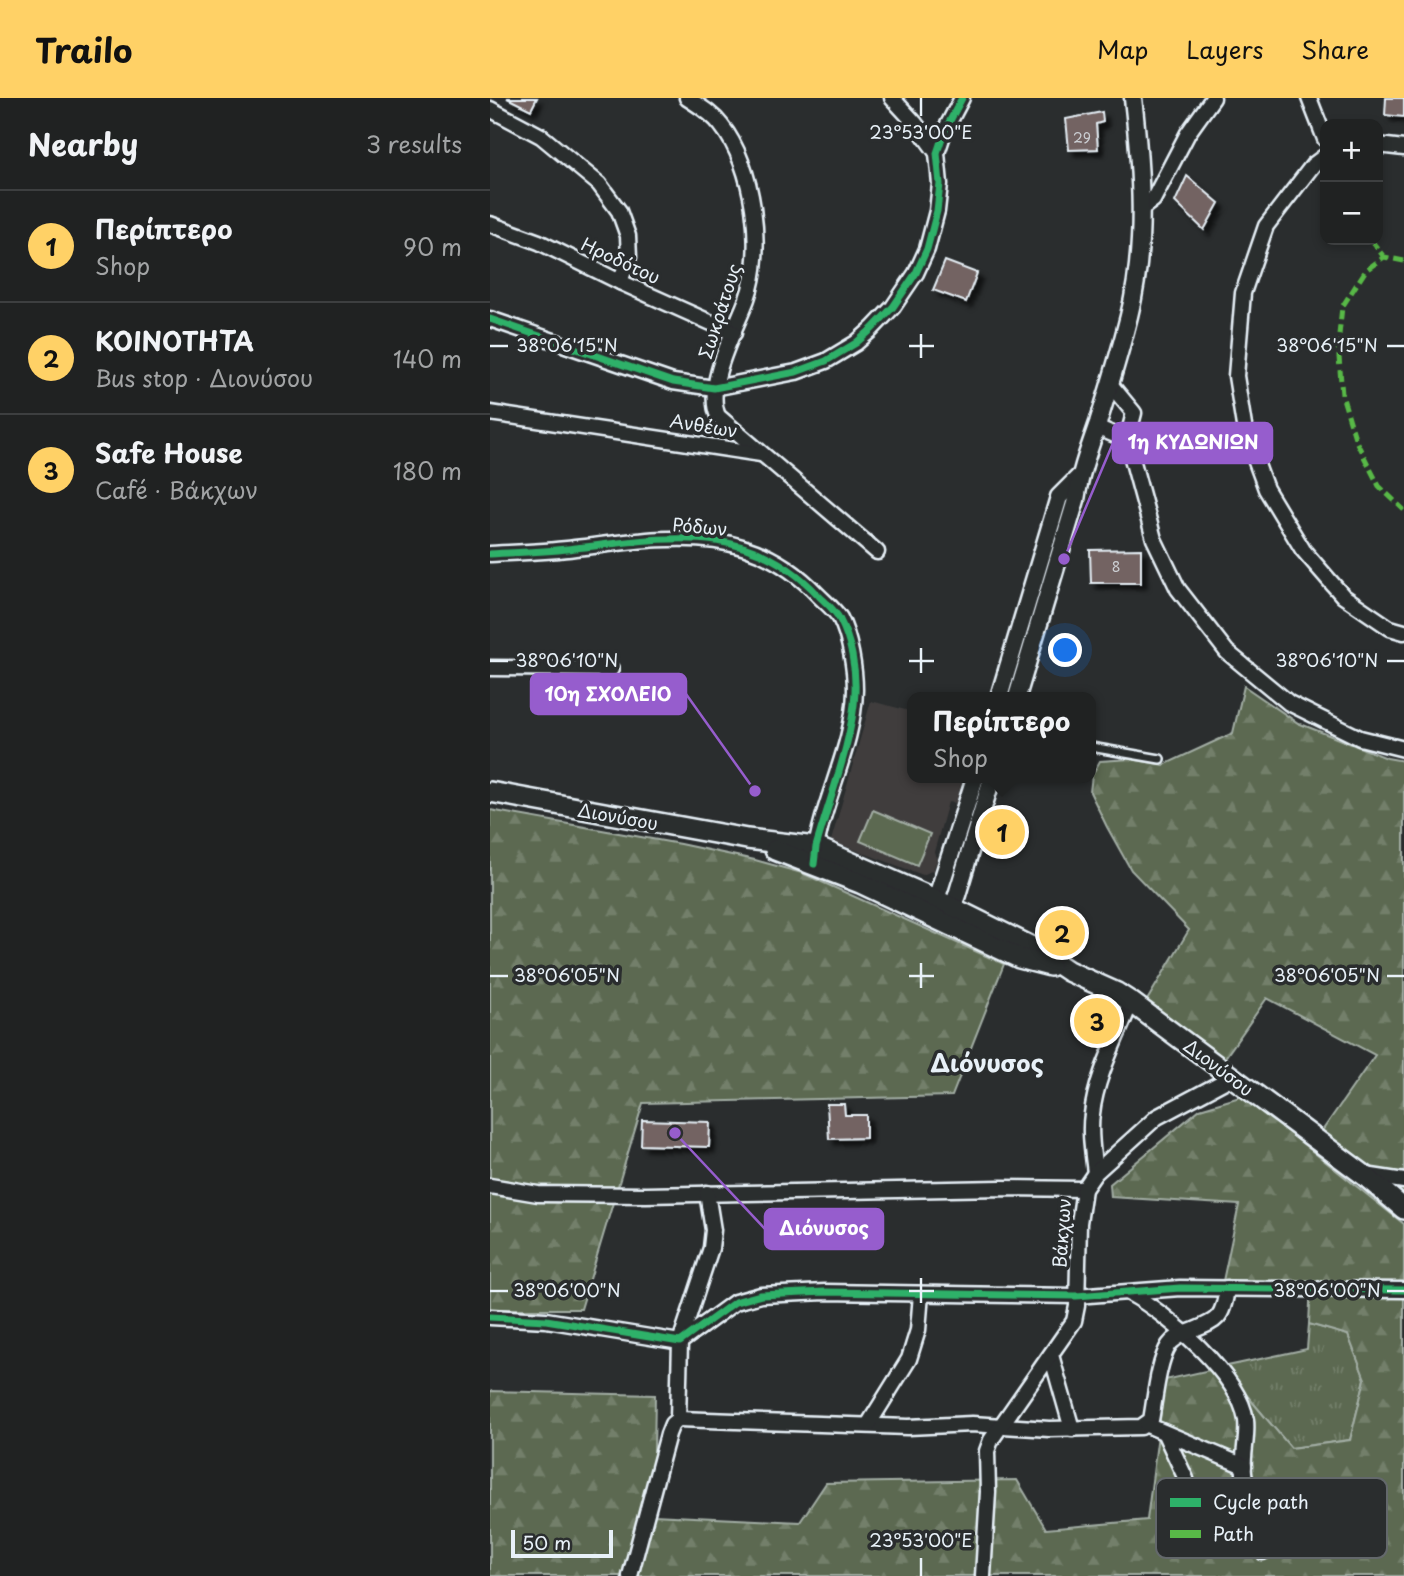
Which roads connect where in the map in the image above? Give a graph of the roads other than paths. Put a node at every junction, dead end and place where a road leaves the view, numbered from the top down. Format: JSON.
{"nodes":[{"id":1,"x":687,"y":98,"type":"edge"},
{"id":2,"x":892,"y":98,"type":"edge"},
{"id":3,"x":962,"y":98,"type":"edge"},
{"id":4,"x":1133,"y":98,"type":"edge"},
{"id":5,"x":1213,"y":98,"type":"edge"},
{"id":6,"x":1309,"y":98,"type":"edge"},
{"id":7,"x":490,"y":108,"type":"edge"},
{"id":8,"x":1320,"y":126,"type":"edge"},
{"id":9,"x":1383,"y":146,"type":"edge"},
{"id":10,"x":1404,"y":148,"type":"edge"},
{"id":11,"x":937,"y":153,"type":"junction"},
{"id":12,"x":1320,"y":160,"type":"edge"},
{"id":13,"x":1141,"y":209,"type":"junction"},
{"id":14,"x":490,"y":224,"type":"edge"},
{"id":15,"x":620,"y":282,"type":"junction"},
{"id":16,"x":490,"y":319,"type":"edge"},
{"id":17,"x":734,"y":333,"type":"junction"},
{"id":18,"x":1111,"y":384,"type":"junction"},
{"id":19,"x":714,"y":388,"type":"junction"},
{"id":20,"x":490,"y":413,"type":"edge"},
{"id":21,"x":1097,"y":427,"type":"junction"},
{"id":22,"x":1127,"y":440,"type":"junction"},
{"id":23,"x":762,"y":454,"type":"junction"},
{"id":24,"x":1079,"y":477,"type":"junction"},
{"id":25,"x":877,"y":552,"type":"dead end"},
{"id":26,"x":490,"y":554,"type":"edge"},
{"id":27,"x":1404,"y":632,"type":"edge"},
{"id":28,"x":490,"y":668,"type":"edge"},
{"id":29,"x":611,"y":669,"type":"dead end"},
{"id":30,"x":1000,"y":692,"type":"edge"},
{"id":31,"x":1018,"y":692,"type":"edge"},
{"id":32,"x":1096,"y":748,"type":"edge"},
{"id":33,"x":1404,"y":749,"type":"edge"},
{"id":34,"x":1160,"y":759,"type":"dead end"},
{"id":35,"x":974,"y":783,"type":"edge"},
{"id":36,"x":990,"y":783,"type":"edge"},
{"id":37,"x":490,"y":792,"type":"edge"},
{"id":38,"x":815,"y":856,"type":"junction"},
{"id":39,"x":941,"y":912,"type":"junction"},
{"id":40,"x":1131,"y":1002,"type":"junction"},
{"id":41,"x":1232,"y":1077,"type":"junction"},
{"id":42,"x":1095,"y":1173,"type":"junction"},
{"id":43,"x":1364,"y":1175,"type":"junction"},
{"id":44,"x":1404,"y":1181,"type":"edge"},
{"id":45,"x":490,"y":1186,"type":"edge"},
{"id":46,"x":1084,"y":1189,"type":"junction"},
{"id":47,"x":707,"y":1193,"type":"junction"},
{"id":48,"x":1404,"y":1209,"type":"edge"},
{"id":49,"x":1227,"y":1289,"type":"junction"},
{"id":50,"x":1404,"y":1290,"type":"edge"},
{"id":51,"x":1128,"y":1292,"type":"junction"},
{"id":52,"x":921,"y":1294,"type":"junction"},
{"id":53,"x":1076,"y":1296,"type":"junction"},
{"id":54,"x":490,"y":1317,"type":"edge"},
{"id":55,"x":1185,"y":1335,"type":"junction"},
{"id":56,"x":680,"y":1342,"type":"junction"},
{"id":57,"x":1051,"y":1355,"type":"junction"},
{"id":58,"x":678,"y":1419,"type":"junction"},
{"id":59,"x":867,"y":1425,"type":"junction"},
{"id":60,"x":1147,"y":1425,"type":"junction"},
{"id":61,"x":999,"y":1426,"type":"junction"},
{"id":62,"x":1072,"y":1429,"type":"junction"},
{"id":63,"x":1165,"y":1434,"type":"junction"},
{"id":64,"x":1244,"y":1466,"type":"junction"},
{"id":65,"x":1186,"y":1478,"type":"edge"},
{"id":66,"x":1246,"y":1478,"type":"edge"},
{"id":67,"x":630,"y":1576,"type":"edge"},
{"id":68,"x":983,"y":1576,"type":"edge"}],
"edges":[{"from":1,"to":17,"type":"street","name":"Σωκράτους"},
{"from":2,"to":11,"type":"street"},
{"from":3,"to":11,"type":"street"},
{"from":4,"to":13,"type":"street"},
{"from":5,"to":13,"type":"street"},
{"from":6,"to":8,"type":"street"},
{"from":7,"to":15,"type":"street"},
{"from":9,"to":10,"type":"street"},
{"from":11,"to":19,"type":"street"},
{"from":12,"to":27,"type":"street"},
{"from":13,"to":18,"type":"street"},
{"from":14,"to":15,"type":"street","name":"Ηροδότου"},
{"from":15,"to":17,"type":"street","name":"Ηροδότου"},
{"from":16,"to":19,"type":"street"},
{"from":17,"to":19,"type":"street","name":"Σωκράτους"},
{"from":18,"to":21,"type":"street"},
{"from":18,"to":22,"type":"street"},
{"from":19,"to":23,"type":"street"},
{"from":20,"to":23,"type":"street","name":"Ανθέων"},
{"from":21,"to":22,"type":"street"},
{"from":21,"to":24,"type":"street"},
{"from":22,"to":33,"type":"street"},
{"from":23,"to":25,"type":"street"},
{"from":24,"to":30,"type":"street"},
{"from":24,"to":31,"type":"street"},
{"from":26,"to":38,"type":"street","name":"Ρόδων"},
{"from":28,"to":29,"type":"street"},
{"from":32,"to":34,"type":"lane"},
{"from":35,"to":39,"type":"street"},
{"from":36,"to":39,"type":"street"},
{"from":37,"to":38,"type":"main road","name":"Διονύσου"},
{"from":38,"to":39,"type":"main road","name":"Διονύσου"},
{"from":39,"to":40,"type":"main road","name":"Διονύσου"},
{"from":40,"to":41,"type":"main road","name":"Διονύσου"},
{"from":40,"to":42,"type":"street"},
{"from":41,"to":42,"type":"street","name":"Βάκχων"},
{"from":41,"to":43,"type":"main road","name":"Διονύσου"},
{"from":42,"to":46,"type":"street","name":"Βάκχων"},
{"from":43,"to":44,"type":"street","name":"Διονύσου"},
{"from":43,"to":48,"type":"main road","name":"Διονύσου"},
{"from":45,"to":47,"type":"street"},
{"from":46,"to":47,"type":"street"},
{"from":46,"to":53,"type":"street","name":"Βάκχων"},
{"from":47,"to":56,"type":"street"},
{"from":49,"to":50,"type":"street"},
{"from":49,"to":51,"type":"street"},
{"from":49,"to":55,"type":"street"},
{"from":51,"to":53,"type":"street"},
{"from":51,"to":55,"type":"street"},
{"from":52,"to":53,"type":"street"},
{"from":52,"to":56,"type":"street"},
{"from":52,"to":59,"type":"street"},
{"from":53,"to":57,"type":"street","name":"Βάκχων"},
{"from":54,"to":56,"type":"street"},
{"from":55,"to":60,"type":"street"},
{"from":55,"to":64,"type":"street"},
{"from":56,"to":58,"type":"street"},
{"from":57,"to":61,"type":"street","name":"Βάκχων"},
{"from":57,"to":62,"type":"street"},
{"from":58,"to":59,"type":"street"},
{"from":58,"to":67,"type":"street"},
{"from":59,"to":61,"type":"street"},
{"from":60,"to":62,"type":"street"},
{"from":60,"to":63,"type":"street"},
{"from":61,"to":62,"type":"street"},
{"from":61,"to":68,"type":"street","name":"Βάκχων"},
{"from":63,"to":64,"type":"street"},
{"from":63,"to":65,"type":"street"},
{"from":64,"to":66,"type":"street"}]}
